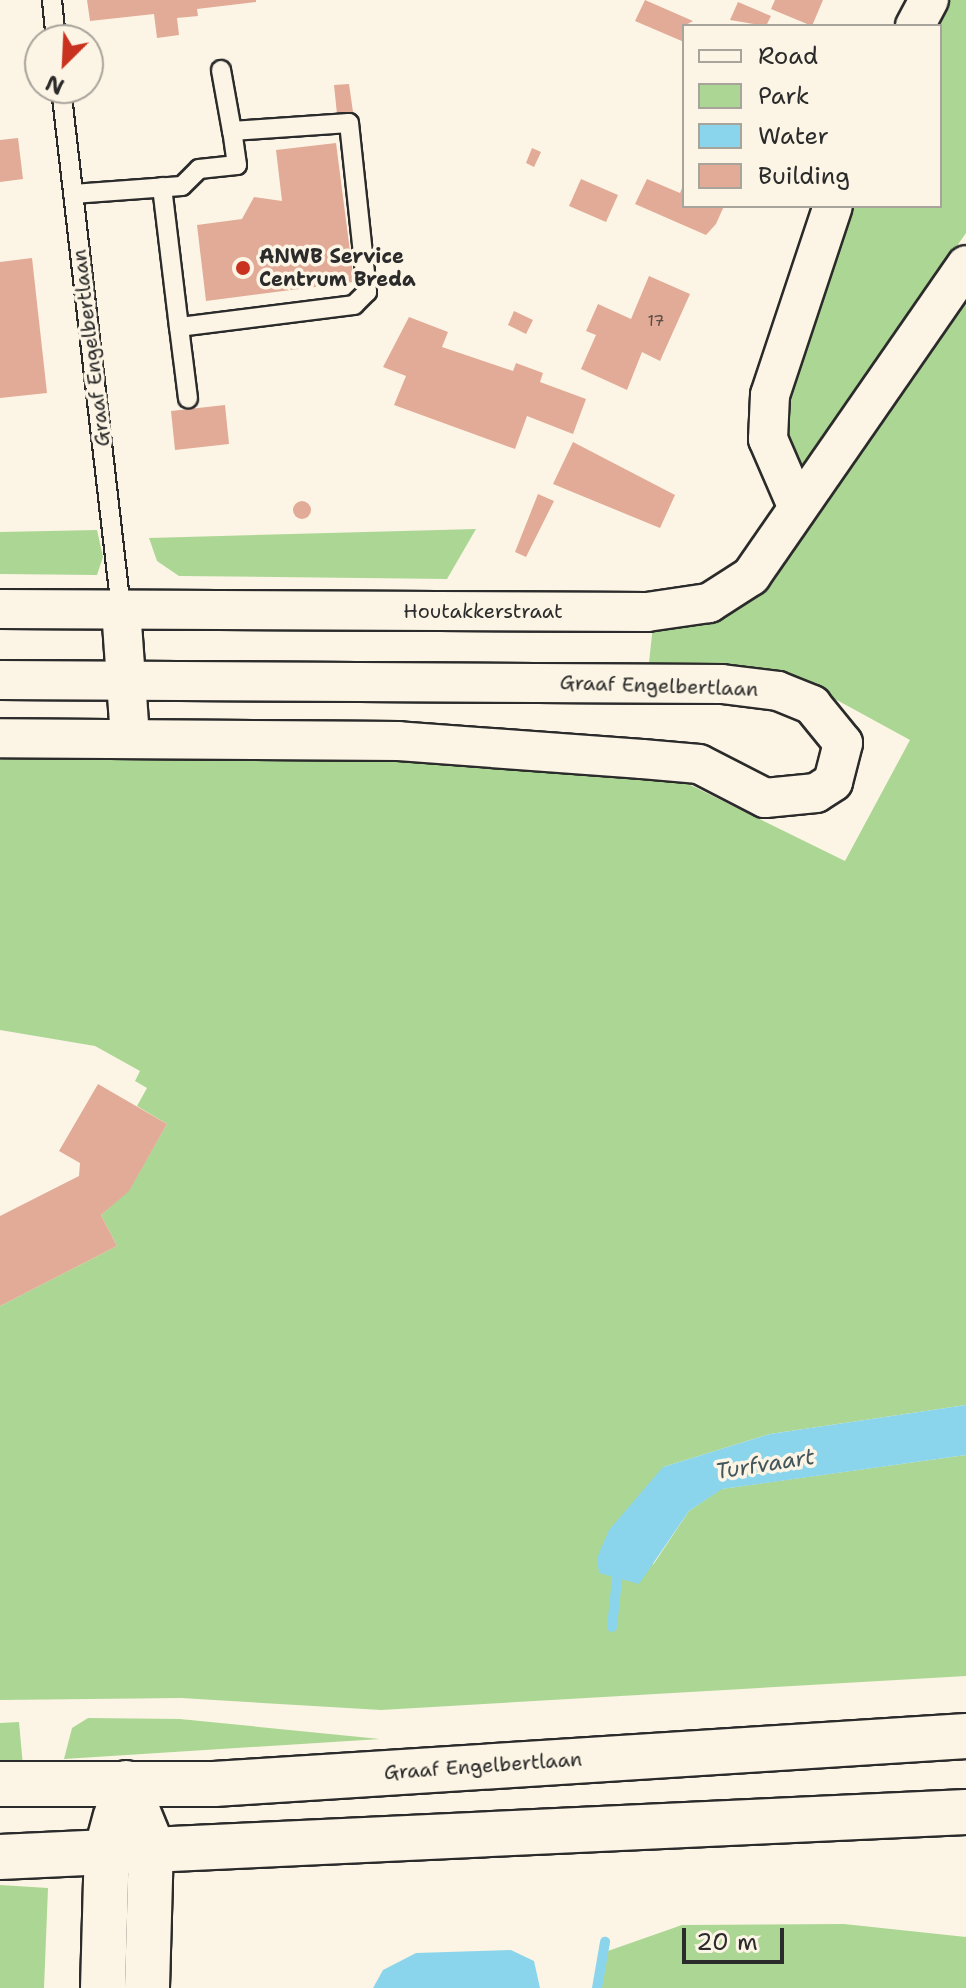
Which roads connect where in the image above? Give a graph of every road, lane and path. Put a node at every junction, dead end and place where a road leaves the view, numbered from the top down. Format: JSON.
{"nodes":[{"id":1,"x":52,"y":0,"type":"edge"},
{"id":2,"x":929,"y":0,"type":"edge"},
{"id":3,"x":54,"y":24,"type":"edge"},
{"id":4,"x":916,"y":24,"type":"edge"},
{"id":5,"x":221,"y":70,"type":"dead end"},
{"id":6,"x":63,"y":104,"type":"edge"},
{"id":7,"x":232,"y":131,"type":"junction"},
{"id":8,"x":162,"y":187,"type":"junction"},
{"id":9,"x":73,"y":194,"type":"junction"},
{"id":10,"x":832,"y":208,"type":"edge"},
{"id":11,"x":966,"y":265,"type":"edge"},
{"id":12,"x":179,"y":327,"type":"junction"},
{"id":13,"x":188,"y":398,"type":"dead end"},
{"id":14,"x":797,"y":506,"type":"junction"},
{"id":15,"x":0,"y":609,"type":"edge"},
{"id":16,"x":121,"y":609,"type":"junction"},
{"id":17,"x":0,"y":680,"type":"edge"},
{"id":18,"x":129,"y":681,"type":"junction"},
{"id":19,"x":0,"y":738,"type":"edge"},
{"id":20,"x":130,"y":739,"type":"junction"},
{"id":21,"x":966,"y":1736,"type":"edge"},
{"id":22,"x":126,"y":1783,"type":"junction"},
{"id":23,"x":0,"y":1784,"type":"edge"},
{"id":24,"x":966,"y":1812,"type":"edge"},
{"id":25,"x":151,"y":1844,"type":"junction"},
{"id":26,"x":107,"y":1849,"type":"junction"},
{"id":27,"x":0,"y":1857,"type":"edge"},
{"id":28,"x":103,"y":1988,"type":"edge"},
{"id":29,"x":147,"y":1988,"type":"edge"}],
"edges":[{"from":1,"to":3,"type":"lane"},
{"from":2,"to":4,"type":"street"},
{"from":5,"to":7,"type":"lane"},
{"from":6,"to":9,"type":"lane","name":"Graaf Engelbertlaan"},
{"from":7,"to":8,"type":"lane"},
{"from":7,"to":12,"type":"lane"},
{"from":8,"to":9,"type":"lane"},
{"from":8,"to":12,"type":"lane"},
{"from":9,"to":16,"type":"lane","name":"Graaf Engelbertlaan"},
{"from":10,"to":14,"type":"street"},
{"from":11,"to":14,"type":"street","name":"Houtakkerstraat"},
{"from":12,"to":13,"type":"lane"},
{"from":14,"to":16,"type":"street","name":"Houtakkerstraat"},
{"from":15,"to":16,"type":"street"},
{"from":16,"to":18,"type":"street","name":"Graaf Engelbertlaan"},
{"from":17,"to":18,"type":"street","name":"Graaf Engelbertlaan"},
{"from":18,"to":20,"type":"street","name":"Graaf Engelbertlaan"},
{"from":18,"to":20,"type":"street","name":"Graaf Engelbertlaan"},
{"from":19,"to":20,"type":"street","name":"Graaf Engelbertlaan"},
{"from":21,"to":22,"type":"main road","name":"Graaf Engelbertlaan"},
{"from":22,"to":23,"type":"main road","name":"Graaf Engelbertlaan"},
{"from":22,"to":25,"type":"main road"},
{"from":22,"to":26,"type":"main road"},
{"from":24,"to":25,"type":"main road"},
{"from":25,"to":26,"type":"main road"},
{"from":25,"to":29,"type":"main road"},
{"from":26,"to":27,"type":"main road"},
{"from":26,"to":28,"type":"main road"}]}
